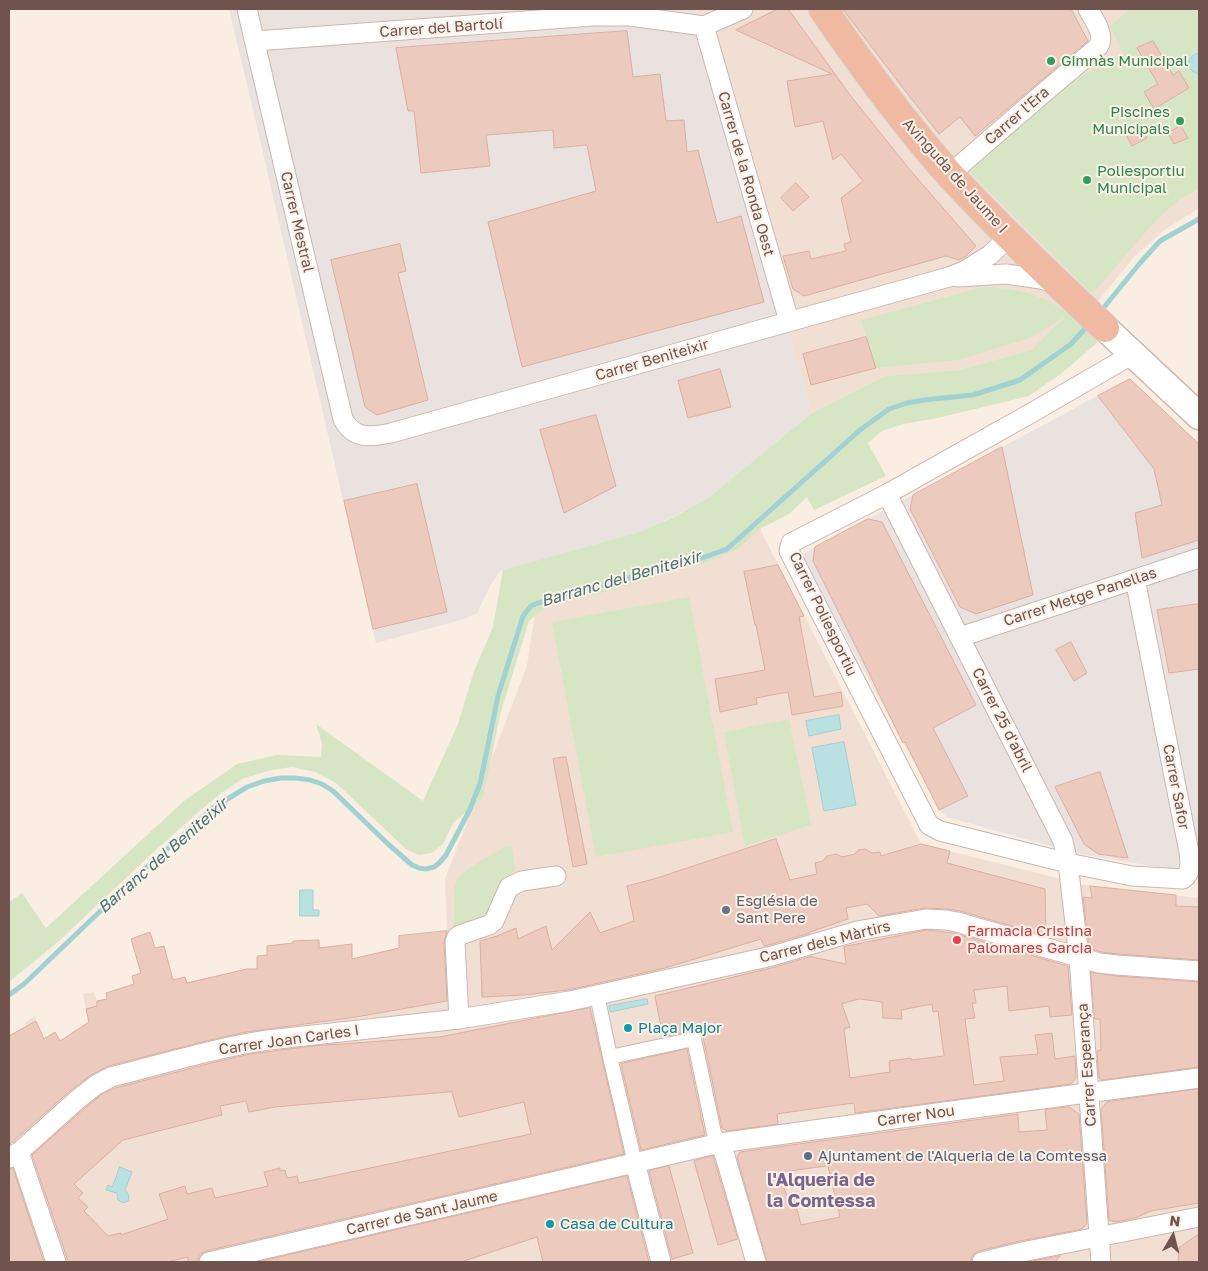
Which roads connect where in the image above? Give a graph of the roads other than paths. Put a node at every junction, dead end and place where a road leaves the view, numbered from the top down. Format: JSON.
{"nodes":[{"id":1,"x":247,"y":9,"type":"edge"},
{"id":2,"x":743,"y":9,"type":"edge"},
{"id":3,"x":822,"y":9,"type":"edge"},
{"id":4,"x":1088,"y":9,"type":"edge"},
{"id":5,"x":591,"y":13,"type":"edge"},
{"id":6,"x":704,"y":26,"type":"junction"},
{"id":7,"x":255,"y":41,"type":"junction"},
{"id":8,"x":950,"y":174,"type":"junction"},
{"id":9,"x":1018,"y":244,"type":"junction"},
{"id":10,"x":992,"y":274,"type":"junction"},
{"id":11,"x":949,"y":277,"type":"junction"},
{"id":12,"x":1065,"y":291,"type":"junction"},
{"id":13,"x":789,"y":321,"type":"junction"},
{"id":14,"x":1105,"y":328,"type":"joint"},
{"id":15,"x":1133,"y":354,"type":"junction"},
{"id":16,"x":1199,"y":416,"type":"edge"},
{"id":17,"x":354,"y":432,"type":"joint"},
{"id":18,"x":887,"y":494,"type":"junction"},
{"id":19,"x":1199,"y":558,"type":"edge"},
{"id":20,"x":1135,"y":579,"type":"junction"},
{"id":21,"x":960,"y":637,"type":"junction"},
{"id":22,"x":1068,"y":863,"type":"junction"},
{"id":23,"x":556,"y":876,"type":"dead end"},
{"id":24,"x":1079,"y":958,"type":"junction"},
{"id":25,"x":1199,"y":971,"type":"edge"},
{"id":26,"x":597,"y":995,"type":"junction"},
{"id":27,"x":570,"y":1001,"type":"joint"},
{"id":28,"x":459,"y":1019,"type":"junction"},
{"id":29,"x":610,"y":1060,"type":"junction"},
{"id":30,"x":1199,"y":1078,"type":"edge"},
{"id":31,"x":1089,"y":1093,"type":"junction"},
{"id":32,"x":720,"y":1143,"type":"junction"},
{"id":33,"x":14,"y":1155,"type":"edge"},
{"id":34,"x":636,"y":1163,"type":"junction"},
{"id":35,"x":1199,"y":1217,"type":"edge"},
{"id":36,"x":1099,"y":1237,"type":"junction"},
{"id":37,"x":56,"y":1262,"type":"edge"},
{"id":38,"x":209,"y":1262,"type":"edge"},
{"id":39,"x":662,"y":1262,"type":"edge"},
{"id":40,"x":756,"y":1262,"type":"edge"},
{"id":41,"x":982,"y":1262,"type":"edge"},
{"id":42,"x":1101,"y":1262,"type":"edge"}],
"edges":[{"from":1,"to":7,"type":"street","name":"Carrer Mestral"},
{"from":2,"to":6,"type":"street"},
{"from":3,"to":8,"type":"highway","name":"Avinguda de Jaume I"},
{"from":4,"to":8,"type":"street","name":"Carrer l'Era"},
{"from":5,"to":6,"type":"street","name":"Carrer del Bartolí"},
{"from":5,"to":7,"type":"street","name":"Carrer del Bartolí"},
{"from":6,"to":13,"type":"street","name":"Carrer de la Ronda Oest"},
{"from":7,"to":17,"type":"street","name":"Carrer Mestral"},
{"from":8,"to":9,"type":"highway","name":"Avinguda de Jaume I"},
{"from":9,"to":10,"type":"street","name":"Carrer Beniteixir"},
{"from":9,"to":11,"type":"street","name":"Carrer Beniteixir"},
{"from":9,"to":12,"type":"highway","name":"Avinguda de Jaume I"},
{"from":10,"to":11,"type":"street","name":"Carrer Beniteixir"},
{"from":10,"to":12,"type":"street","name":"Carrer Beniteixir"},
{"from":11,"to":13,"type":"street","name":"Carrer Beniteixir"},
{"from":12,"to":14,"type":"highway","name":"Avinguda de Jaume I"},
{"from":13,"to":17,"type":"street","name":"Carrer Beniteixir"},
{"from":14,"to":15,"type":"main road"},
{"from":15,"to":16,"type":"main road"},
{"from":15,"to":18,"type":"street","name":"Carrer Poliesportiu"},
{"from":18,"to":21,"type":"street","name":"Carrer 25 d'abril"},
{"from":18,"to":22,"type":"street","name":"Carrer Poliesportiu"},
{"from":19,"to":20,"type":"street","name":"Carrer Metge Panellas"},
{"from":20,"to":21,"type":"street","name":"Carrer Metge Panellas"},
{"from":20,"to":22,"type":"street","name":"Carrer Safor"},
{"from":21,"to":22,"type":"street","name":"Carrer 25 d'abril"},
{"from":22,"to":24,"type":"street","name":"Carrer 25 d'abril"},
{"from":23,"to":28,"type":"street"},
{"from":24,"to":25,"type":"street","name":"Carrer dels Màrtirs"},
{"from":24,"to":26,"type":"street","name":"Carrer dels Màrtirs"},
{"from":24,"to":31,"type":"street","name":"Carrer Esperança"},
{"from":26,"to":27,"type":"street","name":"Carrer dels Màrtirs"},
{"from":26,"to":29,"type":"street"},
{"from":27,"to":28,"type":"street","name":"Carrer Joan Carles I"},
{"from":28,"to":33,"type":"street","name":"Carrer Joan Carles I"},
{"from":29,"to":32,"type":"street"},
{"from":29,"to":34,"type":"street"},
{"from":30,"to":31,"type":"street","name":"Carrer Nou"},
{"from":31,"to":32,"type":"street","name":"Carrer Nou"},
{"from":31,"to":36,"type":"street","name":"Carrer Esperança"},
{"from":32,"to":34,"type":"street","name":"Carrer Nou"},
{"from":32,"to":40,"type":"street"},
{"from":33,"to":37,"type":"street"},
{"from":34,"to":38,"type":"street","name":"Carrer de Sant Jaume"},
{"from":34,"to":39,"type":"street"},
{"from":35,"to":36,"type":"street"},
{"from":36,"to":41,"type":"street"},
{"from":36,"to":42,"type":"street","name":"Carrer Esperança"}]}
